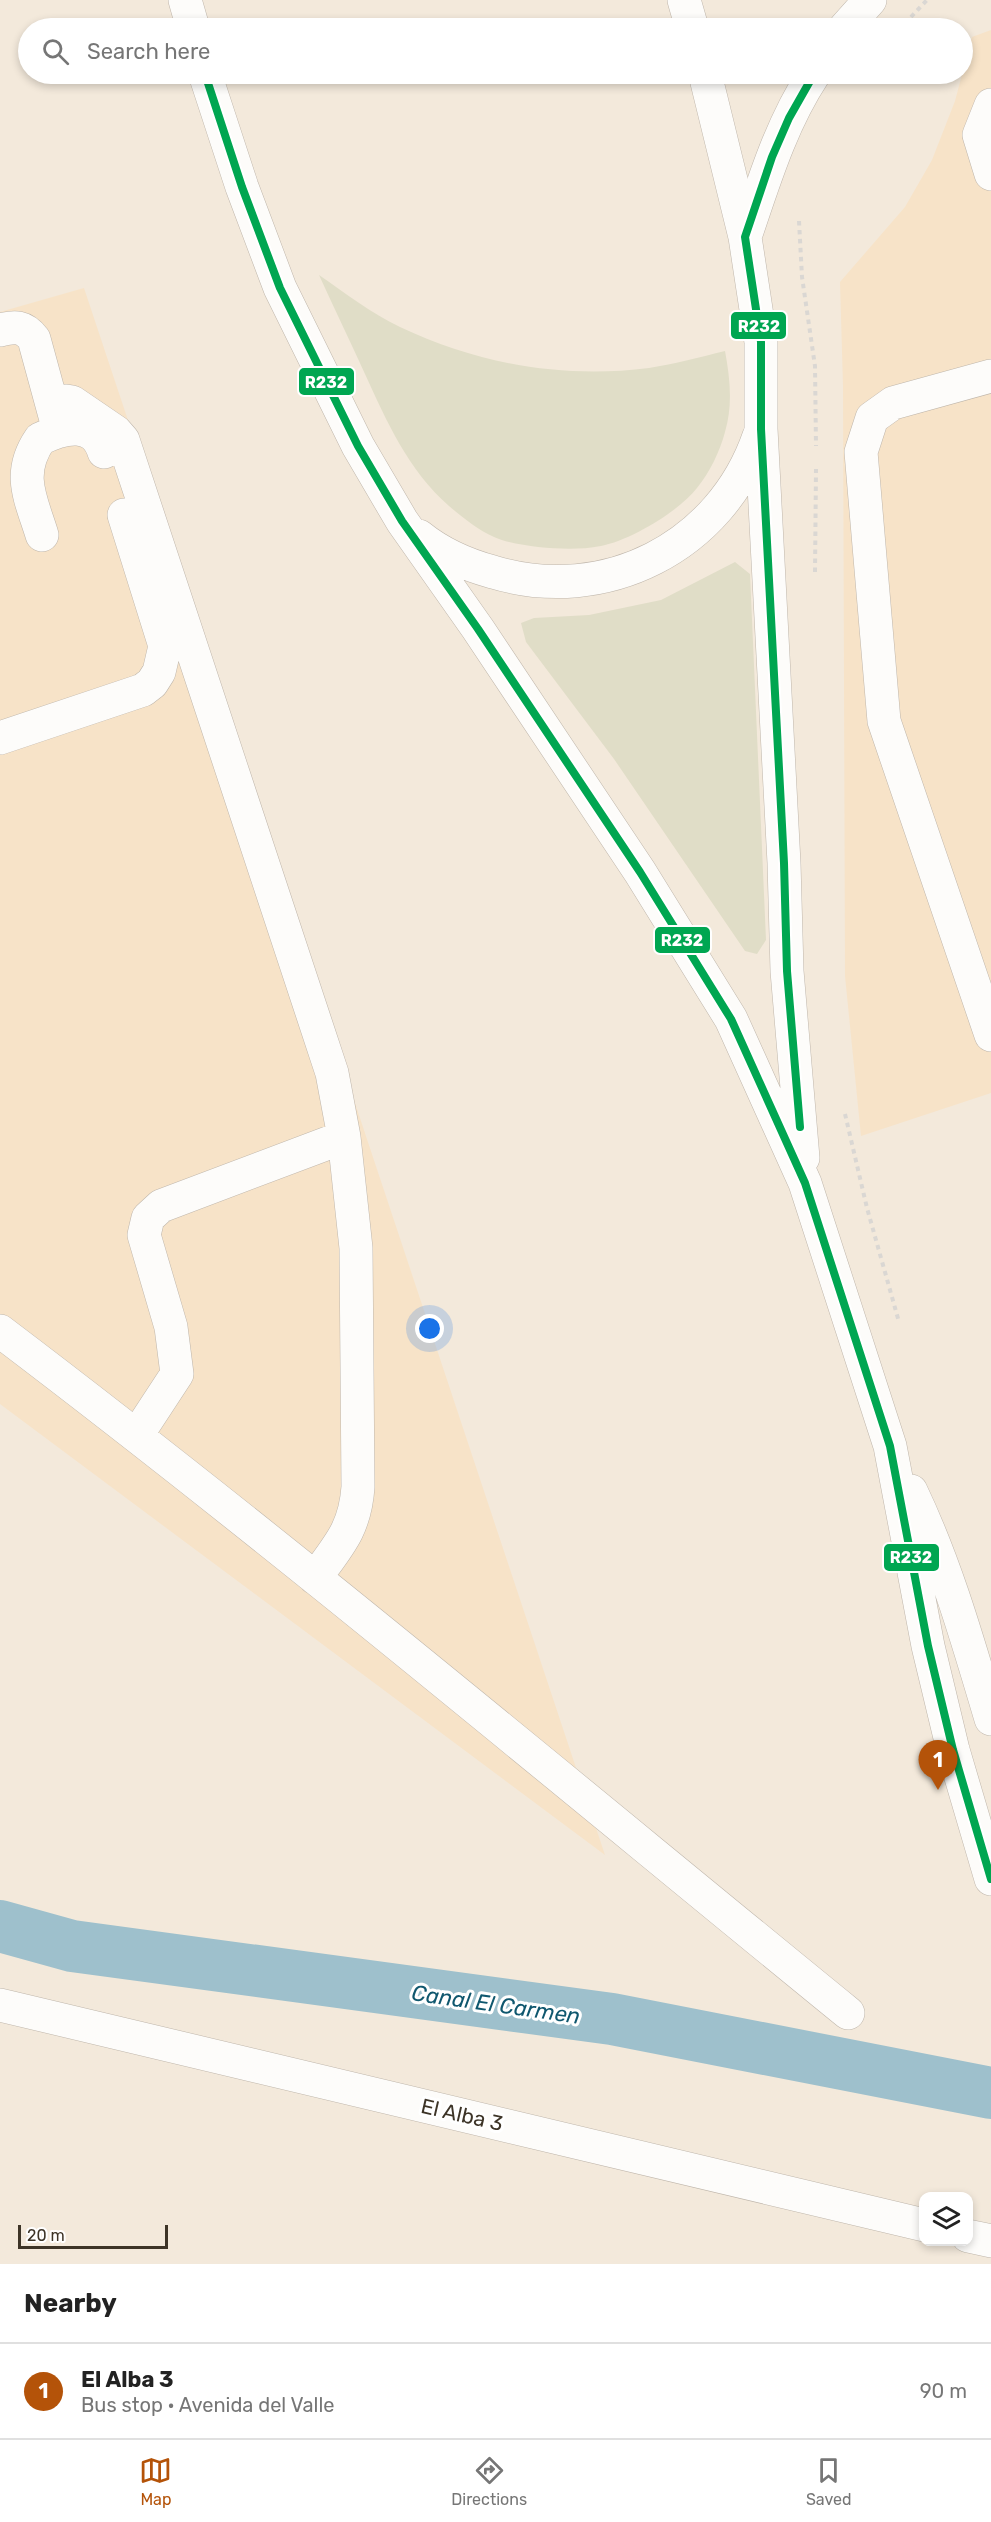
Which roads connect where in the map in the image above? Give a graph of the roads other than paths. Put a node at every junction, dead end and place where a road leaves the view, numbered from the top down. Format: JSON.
{"nodes":[{"id":1,"x":185,"y":0,"type":"edge"},
{"id":2,"x":684,"y":0,"type":"edge"},
{"id":3,"x":870,"y":0,"type":"edge"},
{"id":4,"x":190,"y":18,"type":"edge"},
{"id":5,"x":689,"y":18,"type":"edge"},
{"id":6,"x":854,"y":18,"type":"edge"},
{"id":7,"x":208,"y":84,"type":"edge"},
{"id":8,"x":707,"y":84,"type":"edge"},
{"id":9,"x":808,"y":84,"type":"edge"},
{"id":10,"x":991,"y":105,"type":"edge"},
{"id":11,"x":991,"y":174,"type":"edge"},
{"id":12,"x":745,"y":237,"type":"junction"},
{"id":13,"x":0,"y":330,"type":"edge"},
{"id":14,"x":991,"y":376,"type":"edge"},
{"id":15,"x":56,"y":418,"type":"junction"},
{"id":16,"x":761,"y":429,"type":"junction"},
{"id":17,"x":402,"y":521,"type":"junction"},
{"id":18,"x":42,"y":535,"type":"dead end"},
{"id":19,"x":0,"y":738,"type":"edge"},
{"id":20,"x":979,"y":962,"type":"edge"},
{"id":21,"x":991,"y":1035,"type":"edge"},
{"id":22,"x":344,"y":1137,"type":"junction"},
{"id":23,"x":805,"y":1183,"type":"junction"},
{"id":24,"x":0,"y":1331,"type":"edge"},
{"id":25,"x":137,"y":1435,"type":"junction"},
{"id":26,"x":890,"y":1446,"type":"junction"},
{"id":27,"x":315,"y":1578,"type":"junction"},
{"id":28,"x":981,"y":1648,"type":"edge"},
{"id":29,"x":989,"y":1704,"type":"edge"},
{"id":30,"x":991,"y":1879,"type":"edge"},
{"id":31,"x":0,"y":2005,"type":"edge"},
{"id":32,"x":848,"y":2013,"type":"dead end"},
{"id":33,"x":919,"y":2224,"type":"edge"},
{"id":34,"x":973,"y":2237,"type":"edge"},
{"id":35,"x":991,"y":2241,"type":"edge"}],
"edges":[{"from":1,"to":4,"type":"street"},
{"from":2,"to":5,"type":"street"},
{"from":3,"to":6,"type":"street"},
{"from":7,"to":17,"type":"street"},
{"from":8,"to":12,"type":"street"},
{"from":9,"to":12,"type":"street"},
{"from":10,"to":11,"type":"street"},
{"from":12,"to":16,"type":"street"},
{"from":13,"to":15,"type":"street"},
{"from":14,"to":20,"type":"street"},
{"from":15,"to":18,"type":"street"},
{"from":15,"to":19,"type":"street"},
{"from":15,"to":22,"type":"street"},
{"from":16,"to":17,"type":"street"},
{"from":16,"to":23,"type":"street"},
{"from":17,"to":23,"type":"street"},
{"from":20,"to":21,"type":"street"},
{"from":22,"to":25,"type":"street"},
{"from":22,"to":27,"type":"street"},
{"from":23,"to":26,"type":"street"},
{"from":24,"to":25,"type":"street"},
{"from":25,"to":27,"type":"street"},
{"from":26,"to":28,"type":"street"},
{"from":26,"to":30,"type":"street"},
{"from":27,"to":32,"type":"street"},
{"from":28,"to":29,"type":"street"},
{"from":31,"to":33,"type":"street","name":"El Alba 3"},
{"from":34,"to":35,"type":"street"}]}
